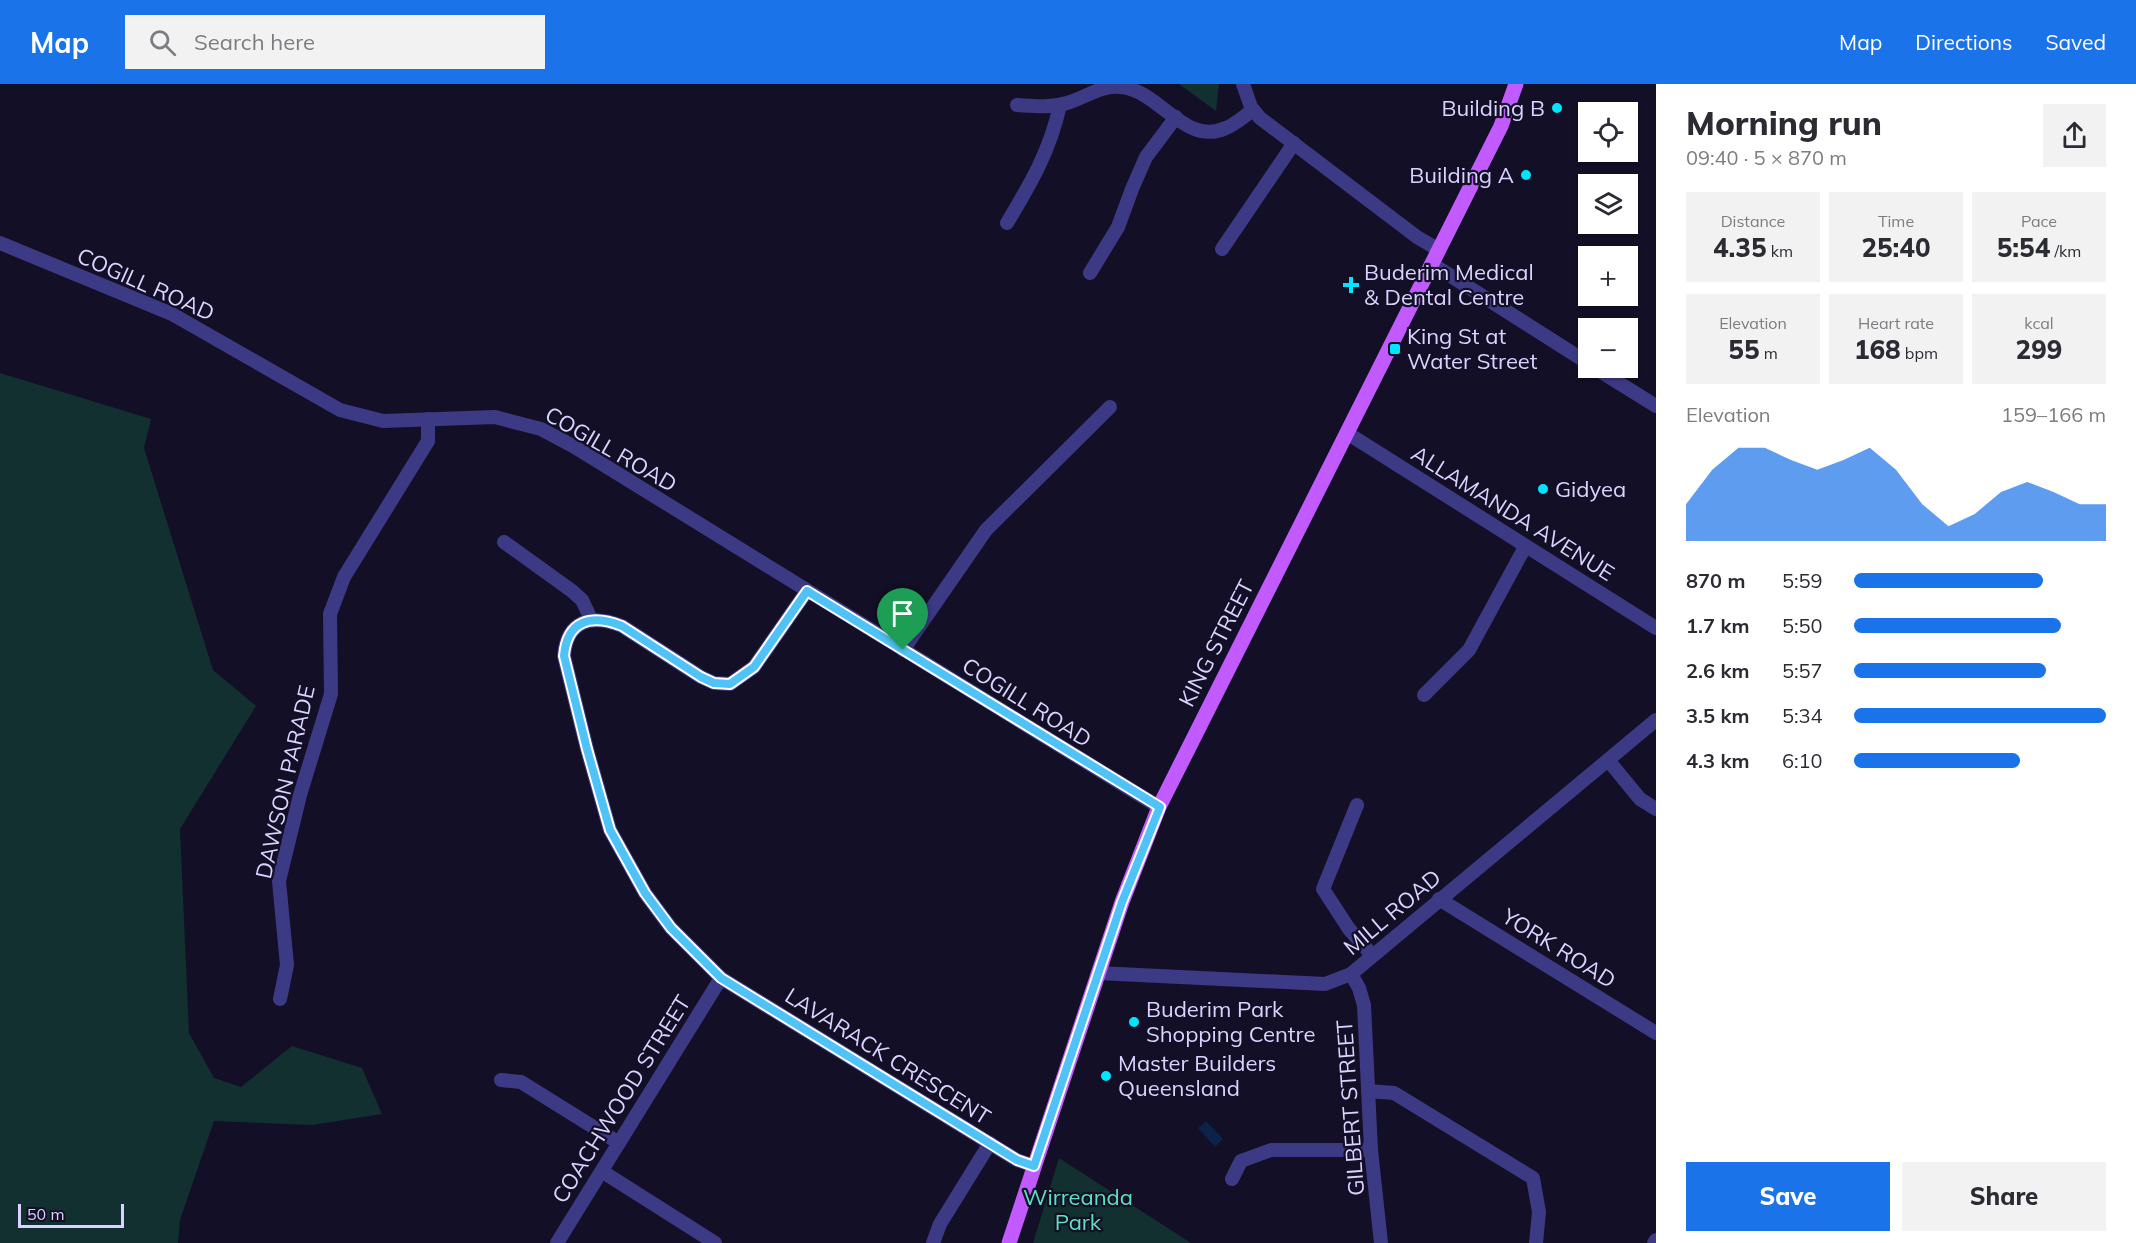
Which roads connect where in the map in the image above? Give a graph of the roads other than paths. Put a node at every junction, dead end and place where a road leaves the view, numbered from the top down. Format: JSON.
{"nodes":[{"id":1,"x":1243,"y":84,"type":"edge"},
{"id":2,"x":1516,"y":84,"type":"edge"},
{"id":3,"x":1017,"y":105,"type":"dead end"},
{"id":4,"x":1060,"y":105,"type":"junction"},
{"id":5,"x":1253,"y":110,"type":"junction"},
{"id":6,"x":1176,"y":117,"type":"junction"},
{"id":7,"x":1293,"y":143,"type":"junction"},
{"id":8,"x":1007,"y":223,"type":"dead end"},
{"id":9,"x":0,"y":243,"type":"edge"},
{"id":10,"x":1222,"y":249,"type":"dead end"},
{"id":11,"x":1439,"y":250,"type":"junction"},
{"id":12,"x":1432,"y":264,"type":"junction"},
{"id":13,"x":1090,"y":273,"type":"dead end"},
{"id":14,"x":1578,"y":357,"type":"edge"},
{"id":15,"x":1611,"y":378,"type":"edge"},
{"id":16,"x":1656,"y":406,"type":"edge"},
{"id":17,"x":1110,"y":407,"type":"dead end"},
{"id":18,"x":428,"y":419,"type":"junction"},
{"id":19,"x":1347,"y":433,"type":"junction"},
{"id":20,"x":504,"y":542,"type":"dead end"},
{"id":21,"x":1525,"y":547,"type":"junction"},
{"id":22,"x":807,"y":591,"type":"junction"},
{"id":23,"x":591,"y":619,"type":"junction"},
{"id":24,"x":1656,"y":628,"type":"edge"},
{"id":25,"x":903,"y":650,"type":"junction"},
{"id":26,"x":1424,"y":695,"type":"dead end"},
{"id":27,"x":1656,"y":720,"type":"edge"},
{"id":28,"x":1608,"y":760,"type":"junction"},
{"id":29,"x":1357,"y":805,"type":"dead end"},
{"id":30,"x":1160,"y":807,"type":"junction"},
{"id":31,"x":1656,"y":809,"type":"edge"},
{"id":32,"x":1439,"y":899,"type":"junction"},
{"id":33,"x":1372,"y":955,"type":"junction"},
{"id":34,"x":1098,"y":973,"type":"junction"},
{"id":35,"x":1351,"y":974,"type":"junction"},
{"id":36,"x":721,"y":978,"type":"junction"},
{"id":37,"x":280,"y":999,"type":"dead end"},
{"id":38,"x":1656,"y":1033,"type":"edge"},
{"id":39,"x":501,"y":1080,"type":"dead end"},
{"id":40,"x":1368,"y":1091,"type":"junction"},
{"id":41,"x":619,"y":1143,"type":"junction"},
{"id":42,"x":990,"y":1143,"type":"junction"},
{"id":43,"x":1371,"y":1150,"type":"junction"},
{"id":44,"x":1034,"y":1166,"type":"junction"},
{"id":45,"x":603,"y":1172,"type":"junction"},
{"id":46,"x":1232,"y":1179,"type":"dead end"},
{"id":47,"x":557,"y":1243,"type":"edge"},
{"id":48,"x":715,"y":1243,"type":"edge"},
{"id":49,"x":933,"y":1243,"type":"edge"},
{"id":50,"x":1009,"y":1243,"type":"edge"},
{"id":51,"x":1381,"y":1243,"type":"edge"},
{"id":52,"x":1536,"y":1243,"type":"edge"}],
"edges":[{"from":1,"to":5,"type":"street"},
{"from":2,"to":11,"type":"main road","name":"KING STREET"},
{"from":3,"to":4,"type":"street"},
{"from":4,"to":6,"type":"street"},
{"from":4,"to":8,"type":"street"},
{"from":5,"to":6,"type":"street"},
{"from":5,"to":7,"type":"street"},
{"from":6,"to":13,"type":"street"},
{"from":7,"to":10,"type":"street"},
{"from":7,"to":11,"type":"street"},
{"from":9,"to":18,"type":"street","name":"COGILL ROAD"},
{"from":11,"to":12,"type":"main road","name":"KING STREET"},
{"from":12,"to":14,"type":"street"},
{"from":12,"to":19,"type":"main road","name":"KING STREET"},
{"from":15,"to":16,"type":"street"},
{"from":17,"to":25,"type":"street"},
{"from":18,"to":22,"type":"street","name":"COGILL ROAD"},
{"from":18,"to":37,"type":"street","name":"DAWSON PARADE"},
{"from":19,"to":21,"type":"street","name":"ALLAMANDA AVENUE"},
{"from":19,"to":30,"type":"main road","name":"KING STREET"},
{"from":20,"to":23,"type":"street"},
{"from":21,"to":24,"type":"street","name":"ALLAMANDA AVENUE"},
{"from":21,"to":26,"type":"street"},
{"from":22,"to":23,"type":"street"},
{"from":22,"to":25,"type":"street","name":"COGILL ROAD"},
{"from":23,"to":36,"type":"street","name":"LAVARACK CRESCENT"},
{"from":25,"to":30,"type":"street","name":"COGILL ROAD"},
{"from":27,"to":28,"type":"street","name":"MILL ROAD"},
{"from":28,"to":31,"type":"street"},
{"from":28,"to":32,"type":"street","name":"MILL ROAD"},
{"from":29,"to":33,"type":"street"},
{"from":30,"to":34,"type":"main road","name":"KING STREET"},
{"from":32,"to":33,"type":"street","name":"MILL ROAD"},
{"from":32,"to":38,"type":"street","name":"YORK ROAD"},
{"from":33,"to":35,"type":"street","name":"MILL ROAD"},
{"from":34,"to":35,"type":"street","name":"MILL ROAD"},
{"from":34,"to":44,"type":"main road","name":"KING STREET"},
{"from":35,"to":40,"type":"street","name":"GILBERT STREET"},
{"from":36,"to":41,"type":"street","name":"COACHWOOD STREET"},
{"from":36,"to":42,"type":"street","name":"LAVARACK CRESCENT"},
{"from":39,"to":41,"type":"street"},
{"from":40,"to":43,"type":"street","name":"GILBERT STREET"},
{"from":40,"to":52,"type":"street"},
{"from":41,"to":45,"type":"street","name":"COACHWOOD STREET"},
{"from":42,"to":44,"type":"street","name":"LAVARACK CRESCENT"},
{"from":42,"to":49,"type":"street"},
{"from":43,"to":46,"type":"street"},
{"from":43,"to":51,"type":"street","name":"GILBERT STREET"},
{"from":44,"to":50,"type":"main road","name":"KING STREET"},
{"from":45,"to":47,"type":"street","name":"COACHWOOD STREET"},
{"from":45,"to":48,"type":"street"}]}
